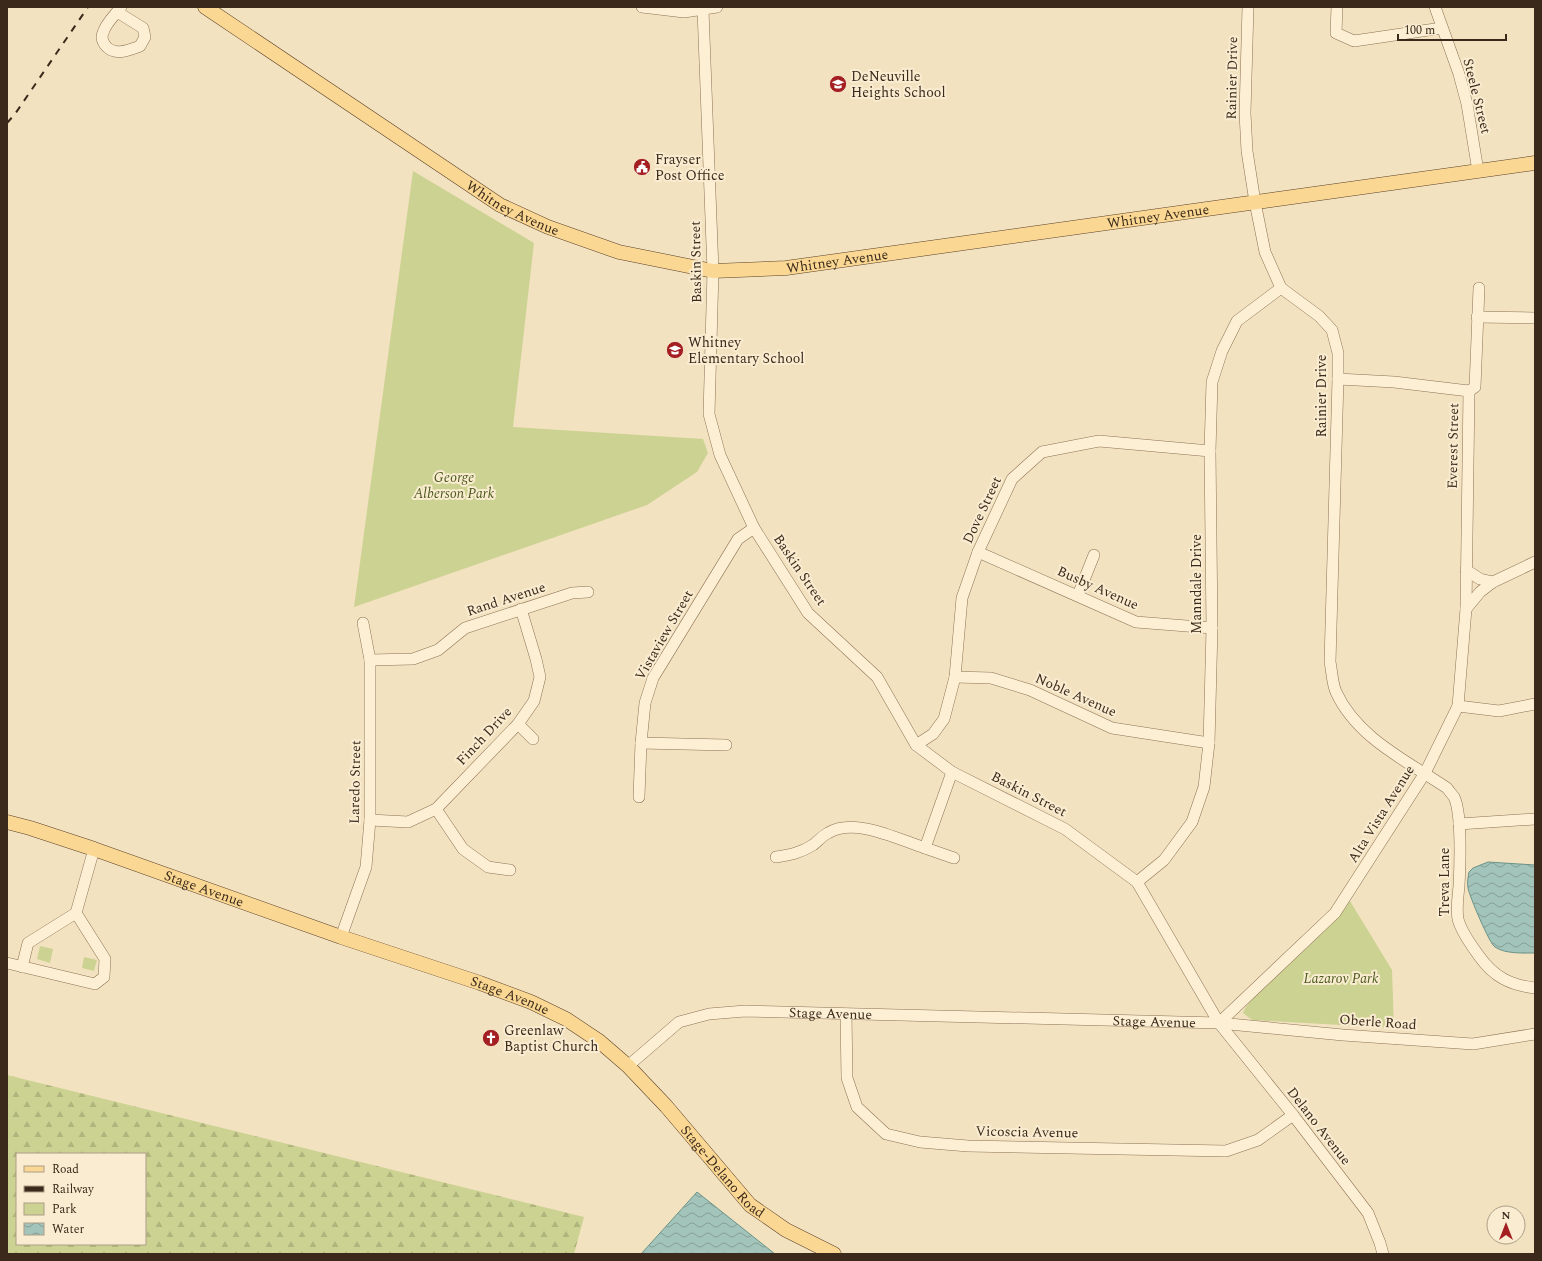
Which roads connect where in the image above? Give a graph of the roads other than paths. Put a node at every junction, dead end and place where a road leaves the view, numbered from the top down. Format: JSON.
{"nodes":[{"id":1,"x":205,"y":7,"type":"edge"},
{"id":2,"x":642,"y":7,"type":"edge"},
{"id":3,"x":717,"y":7,"type":"edge"},
{"id":4,"x":1248,"y":7,"type":"edge"},
{"id":5,"x":1337,"y":7,"type":"edge"},
{"id":6,"x":1435,"y":7,"type":"edge"},
{"id":7,"x":675,"y":9,"type":"edge"},
{"id":8,"x":703,"y":10,"type":"junction"},
{"id":9,"x":1442,"y":28,"type":"junction"},
{"id":10,"x":1535,"y":164,"type":"edge"},
{"id":11,"x":1478,"y":171,"type":"junction"},
{"id":12,"x":1255,"y":202,"type":"junction"},
{"id":13,"x":713,"y":271,"type":"junction"},
{"id":14,"x":1281,"y":288,"type":"junction"},
{"id":15,"x":1479,"y":288,"type":"dead end"},
{"id":16,"x":1477,"y":317,"type":"junction"},
{"id":17,"x":1535,"y":318,"type":"edge"},
{"id":18,"x":1338,"y":379,"type":"junction"},
{"id":19,"x":1469,"y":392,"type":"junction"},
{"id":20,"x":1210,"y":451,"type":"junction"},
{"id":21,"x":754,"y":528,"type":"junction"},
{"id":22,"x":978,"y":552,"type":"junction"},
{"id":23,"x":1094,"y":555,"type":"dead end"},
{"id":24,"x":1535,"y":562,"type":"edge"},
{"id":25,"x":1466,"y":570,"type":"junction"},
{"id":26,"x":1493,"y":582,"type":"junction"},
{"id":27,"x":588,"y":592,"type":"dead end"},
{"id":28,"x":1078,"y":595,"type":"junction"},
{"id":29,"x":521,"y":609,"type":"junction"},
{"id":30,"x":1466,"y":609,"type":"junction"},
{"id":31,"x":363,"y":623,"type":"dead end"},
{"id":32,"x":1212,"y":628,"type":"junction"},
{"id":33,"x":370,"y":660,"type":"junction"},
{"id":34,"x":955,"y":677,"type":"junction"},
{"id":35,"x":1535,"y":704,"type":"edge"},
{"id":36,"x":1458,"y":706,"type":"junction"},
{"id":37,"x":518,"y":724,"type":"junction"},
{"id":38,"x":534,"y":739,"type":"dead end"},
{"id":39,"x":641,"y":743,"type":"junction"},
{"id":40,"x":1209,"y":743,"type":"junction"},
{"id":41,"x":726,"y":745,"type":"dead end"},
{"id":42,"x":916,"y":745,"type":"junction"},
{"id":43,"x":952,"y":772,"type":"junction"},
{"id":44,"x":1425,"y":773,"type":"junction"},
{"id":45,"x":639,"y":797,"type":"dead end"},
{"id":46,"x":436,"y":809,"type":"junction"},
{"id":47,"x":1535,"y":819,"type":"edge"},
{"id":48,"x":370,"y":820,"type":"junction"},
{"id":49,"x":7,"y":822,"type":"edge"},
{"id":50,"x":1459,"y":824,"type":"junction"},
{"id":51,"x":925,"y":848,"type":"junction"},
{"id":52,"x":94,"y":849,"type":"junction"},
{"id":53,"x":776,"y":857,"type":"dead end"},
{"id":54,"x":954,"y":858,"type":"dead end"},
{"id":55,"x":510,"y":870,"type":"dead end"},
{"id":56,"x":1137,"y":882,"type":"junction"},
{"id":57,"x":76,"y":913,"type":"junction"},
{"id":58,"x":342,"y":937,"type":"junction"},
{"id":59,"x":7,"y":963,"type":"edge"},
{"id":60,"x":22,"y":967,"type":"junction"},
{"id":61,"x":1535,"y":988,"type":"edge"},
{"id":62,"x":846,"y":1014,"type":"junction"},
{"id":63,"x":1218,"y":1023,"type":"junction"},
{"id":64,"x":1535,"y":1034,"type":"edge"},
{"id":65,"x":628,"y":1066,"type":"junction"},
{"id":66,"x":1293,"y":1116,"type":"junction"},
{"id":67,"x":834,"y":1254,"type":"edge"},
{"id":68,"x":1383,"y":1254,"type":"edge"}],
"edges":[{"from":1,"to":13,"type":"main road","name":"Whitney Avenue"},
{"from":2,"to":7,"type":"street"},
{"from":3,"to":8,"type":"street"},
{"from":4,"to":12,"type":"street","name":"Rainier Drive"},
{"from":5,"to":9,"type":"street"},
{"from":6,"to":9,"type":"street","name":"Steele Street"},
{"from":7,"to":8,"type":"street"},
{"from":8,"to":13,"type":"street","name":"Baskin Street"},
{"from":9,"to":11,"type":"street","name":"Steele Street"},
{"from":10,"to":11,"type":"main road","name":"Whitney Avenue"},
{"from":11,"to":12,"type":"main road","name":"Whitney Avenue"},
{"from":12,"to":13,"type":"main road","name":"Whitney Avenue"},
{"from":12,"to":14,"type":"street","name":"Rainier Drive"},
{"from":13,"to":21,"type":"street","name":"Baskin Street"},
{"from":14,"to":18,"type":"street","name":"Rainier Drive"},
{"from":14,"to":20,"type":"street","name":"Manndale Drive"},
{"from":15,"to":16,"type":"street"},
{"from":16,"to":17,"type":"street"},
{"from":16,"to":19,"type":"street"},
{"from":18,"to":19,"type":"street","name":"Everest Street"},
{"from":18,"to":44,"type":"street","name":"Rainier Drive"},
{"from":19,"to":25,"type":"street","name":"Everest Street"},
{"from":20,"to":22,"type":"street","name":"Dove Street"},
{"from":20,"to":32,"type":"street","name":"Manndale Drive"},
{"from":21,"to":39,"type":"street","name":"Vistaview Street"},
{"from":21,"to":42,"type":"street","name":"Baskin Street"},
{"from":22,"to":28,"type":"street","name":"Busby Avenue"},
{"from":22,"to":34,"type":"street","name":"Dove Street"},
{"from":23,"to":28,"type":"street"},
{"from":24,"to":26,"type":"street"},
{"from":25,"to":26,"type":"street"},
{"from":25,"to":30,"type":"street","name":"Everest Street"},
{"from":26,"to":30,"type":"street"},
{"from":27,"to":29,"type":"street","name":"Rand Avenue"},
{"from":28,"to":32,"type":"street","name":"Busby Avenue"},
{"from":29,"to":33,"type":"street","name":"Rand Avenue"},
{"from":29,"to":37,"type":"street","name":"Finch Drive"},
{"from":30,"to":36,"type":"street","name":"Alta Vista Avenue"},
{"from":31,"to":33,"type":"street","name":"Laredo Street"},
{"from":32,"to":40,"type":"street","name":"Manndale Drive"},
{"from":33,"to":48,"type":"street","name":"Laredo Street"},
{"from":34,"to":40,"type":"street","name":"Noble Avenue"},
{"from":34,"to":42,"type":"street","name":"Dove Street"},
{"from":35,"to":36,"type":"street"},
{"from":36,"to":44,"type":"street","name":"Alta Vista Avenue"},
{"from":37,"to":38,"type":"street"},
{"from":37,"to":46,"type":"street","name":"Finch Drive"},
{"from":39,"to":41,"type":"street"},
{"from":39,"to":45,"type":"street","name":"Vistaview Street"},
{"from":40,"to":56,"type":"street","name":"Manndale Drive"},
{"from":42,"to":43,"type":"street","name":"Baskin Street"},
{"from":43,"to":51,"type":"street"},
{"from":43,"to":56,"type":"street","name":"Baskin Street"},
{"from":44,"to":50,"type":"street","name":"Treva Lane"},
{"from":44,"to":63,"type":"street","name":"Alta Vista Avenue"},
{"from":46,"to":48,"type":"street","name":"Finch Drive"},
{"from":46,"to":55,"type":"street"},
{"from":47,"to":50,"type":"street"},
{"from":48,"to":58,"type":"street","name":"Laredo Street"},
{"from":49,"to":52,"type":"main road","name":"Stage Avenue"},
{"from":50,"to":61,"type":"street","name":"Treva Lane"},
{"from":51,"to":53,"type":"street"},
{"from":51,"to":54,"type":"street"},
{"from":52,"to":57,"type":"street"},
{"from":52,"to":58,"type":"main road","name":"Stage Avenue"},
{"from":56,"to":63,"type":"street","name":"Baskin Street"},
{"from":57,"to":60,"type":"street"},
{"from":57,"to":60,"type":"street"},
{"from":58,"to":65,"type":"main road","name":"Stage Avenue"},
{"from":59,"to":60,"type":"street"},
{"from":62,"to":63,"type":"street","name":"Stage Avenue"},
{"from":62,"to":65,"type":"street","name":"Stage Avenue"},
{"from":62,"to":66,"type":"street","name":"Vicoscia Avenue"},
{"from":63,"to":64,"type":"street","name":"Oberle Road"},
{"from":63,"to":66,"type":"street","name":"Delano Avenue"},
{"from":65,"to":67,"type":"main road","name":"Stage-Delano Road"},
{"from":66,"to":68,"type":"street","name":"Delano Avenue"}]}
